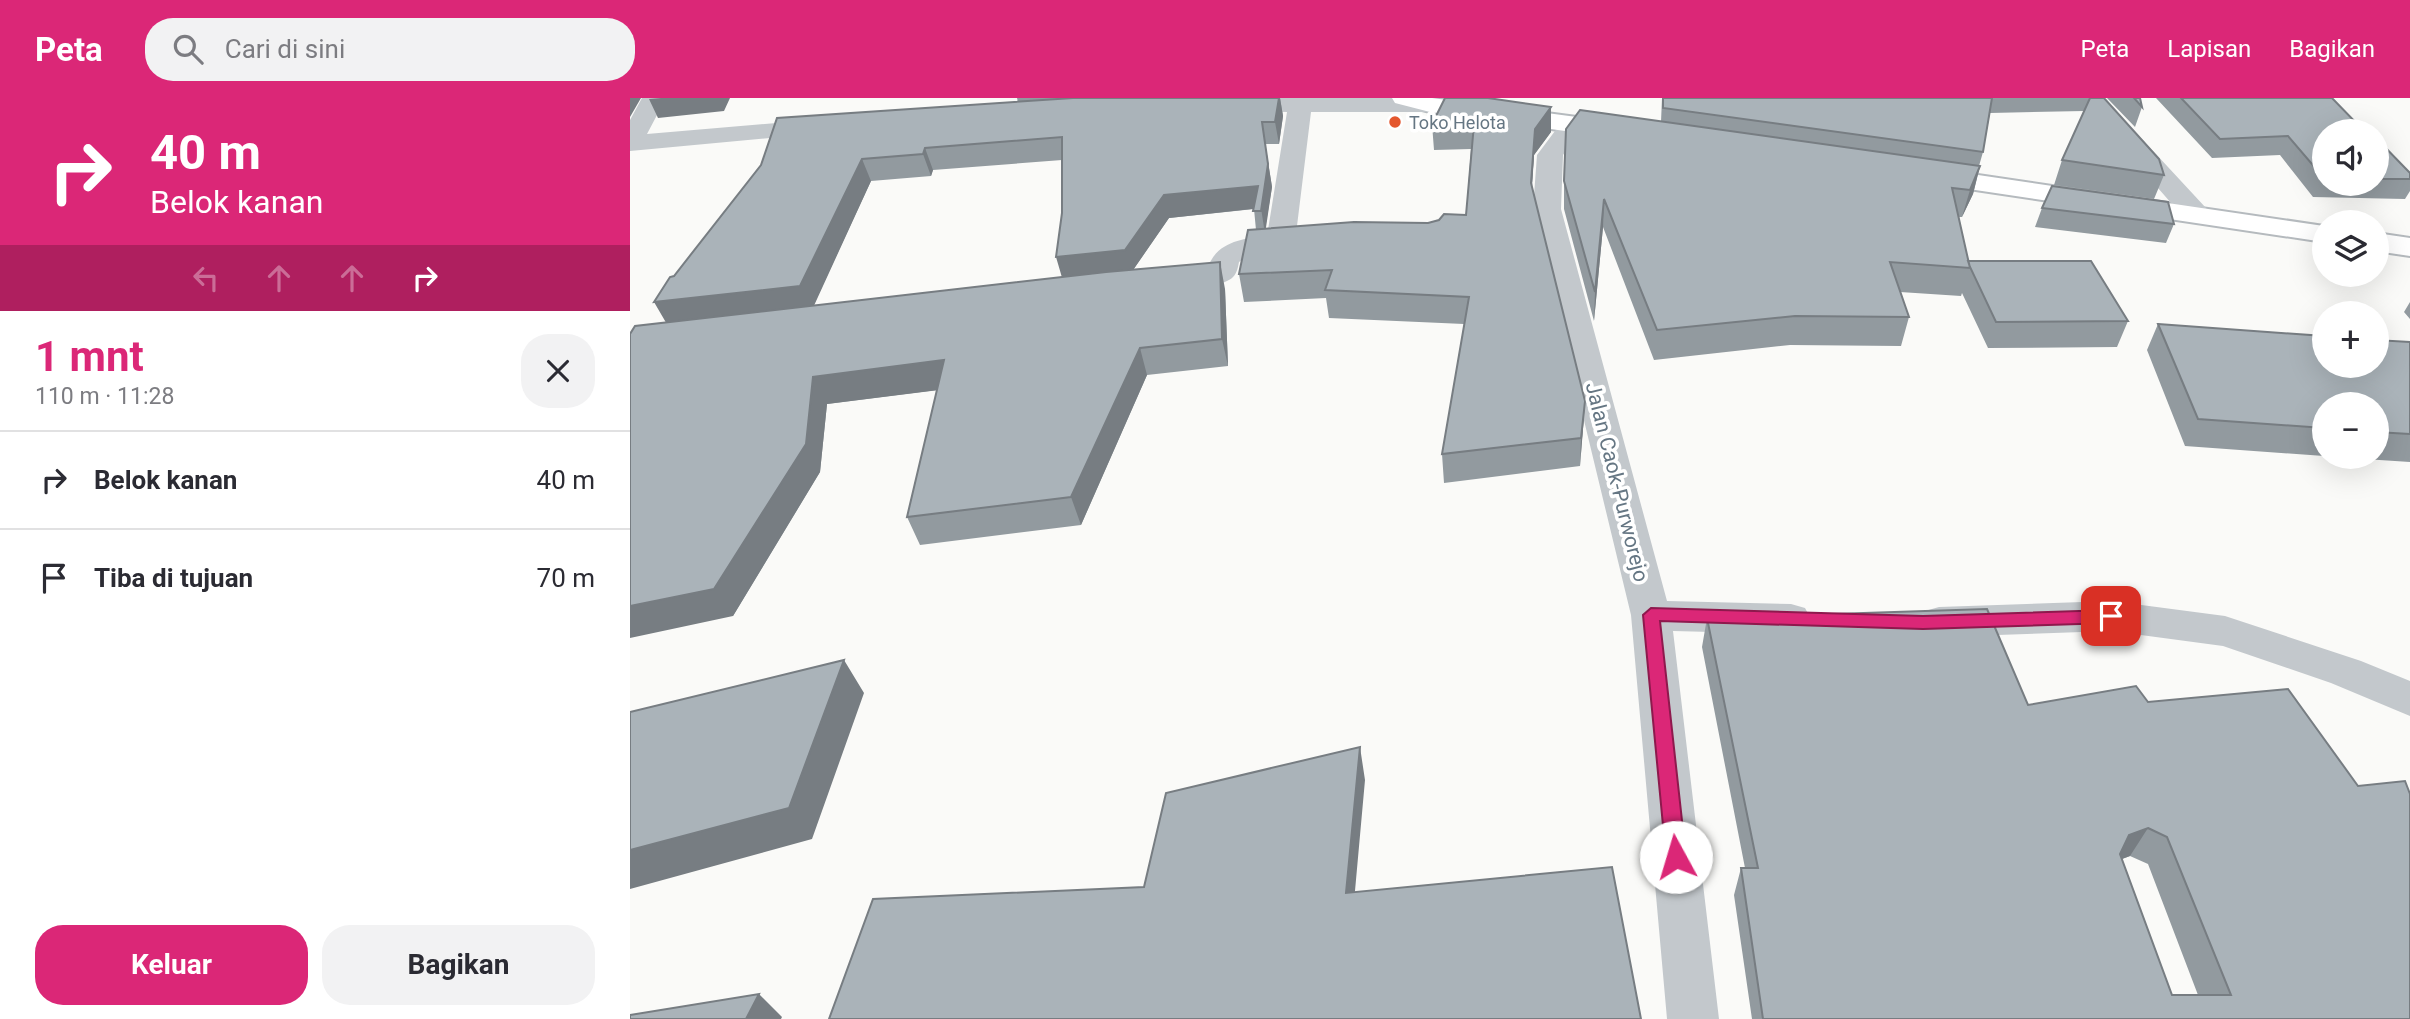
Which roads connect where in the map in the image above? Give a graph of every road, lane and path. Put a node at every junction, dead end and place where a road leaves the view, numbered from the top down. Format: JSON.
{"nodes":[{"id":1,"x":654,"y":98,"type":"edge"},
{"id":2,"x":1404,"y":98,"type":"edge"},
{"id":3,"x":2091,"y":98,"type":"edge"},
{"id":4,"x":1300,"y":104,"type":"junction"},
{"id":5,"x":1202,"y":105,"type":"edge"},
{"id":6,"x":1430,"y":105,"type":"junction"},
{"id":7,"x":851,"y":124,"type":"edge"},
{"id":8,"x":1573,"y":124,"type":"junction"},
{"id":9,"x":1642,"y":134,"type":"edge"},
{"id":10,"x":630,"y":143,"type":"edge"},
{"id":11,"x":1905,"y":172,"type":"edge"},
{"id":12,"x":2196,"y":214,"type":"junction"},
{"id":13,"x":2312,"y":232,"type":"edge"},
{"id":14,"x":1333,"y":239,"type":"edge"},
{"id":15,"x":1280,"y":244,"type":"junction"},
{"id":16,"x":2389,"y":244,"type":"edge"},
{"id":17,"x":2410,"y":247,"type":"edge"},
{"id":18,"x":1142,"y":284,"type":"edge"},
{"id":19,"x":1651,"y":615,"type":"junction"},
{"id":20,"x":1828,"y":620,"type":"edge"},
{"id":21,"x":1909,"y":622,"type":"edge"},
{"id":22,"x":2410,"y":699,"type":"edge"},
{"id":23,"x":1693,"y":1019,"type":"edge"}],
"edges":[{"from":1,"to":10,"type":"street"},
{"from":2,"to":6,"type":"main road"},
{"from":3,"to":12,"type":"street"},
{"from":4,"to":5,"type":"street"},
{"from":4,"to":6,"type":"street"},
{"from":4,"to":15,"type":"street"},
{"from":6,"to":8,"type":"main road"},
{"from":7,"to":10,"type":"street"},
{"from":8,"to":9,"type":"main road"},
{"from":8,"to":19,"type":"street","name":"Jalan Caok-Purworejo"},
{"from":11,"to":12,"type":"main road"},
{"from":12,"to":13,"type":"main road"},
{"from":14,"to":15,"type":"street"},
{"from":15,"to":18,"type":"street"},
{"from":16,"to":17,"type":"main road"},
{"from":19,"to":20,"type":"street"},
{"from":19,"to":23,"type":"street","name":"Jalan Caok-Purworejo"},
{"from":21,"to":22,"type":"street"}]}
